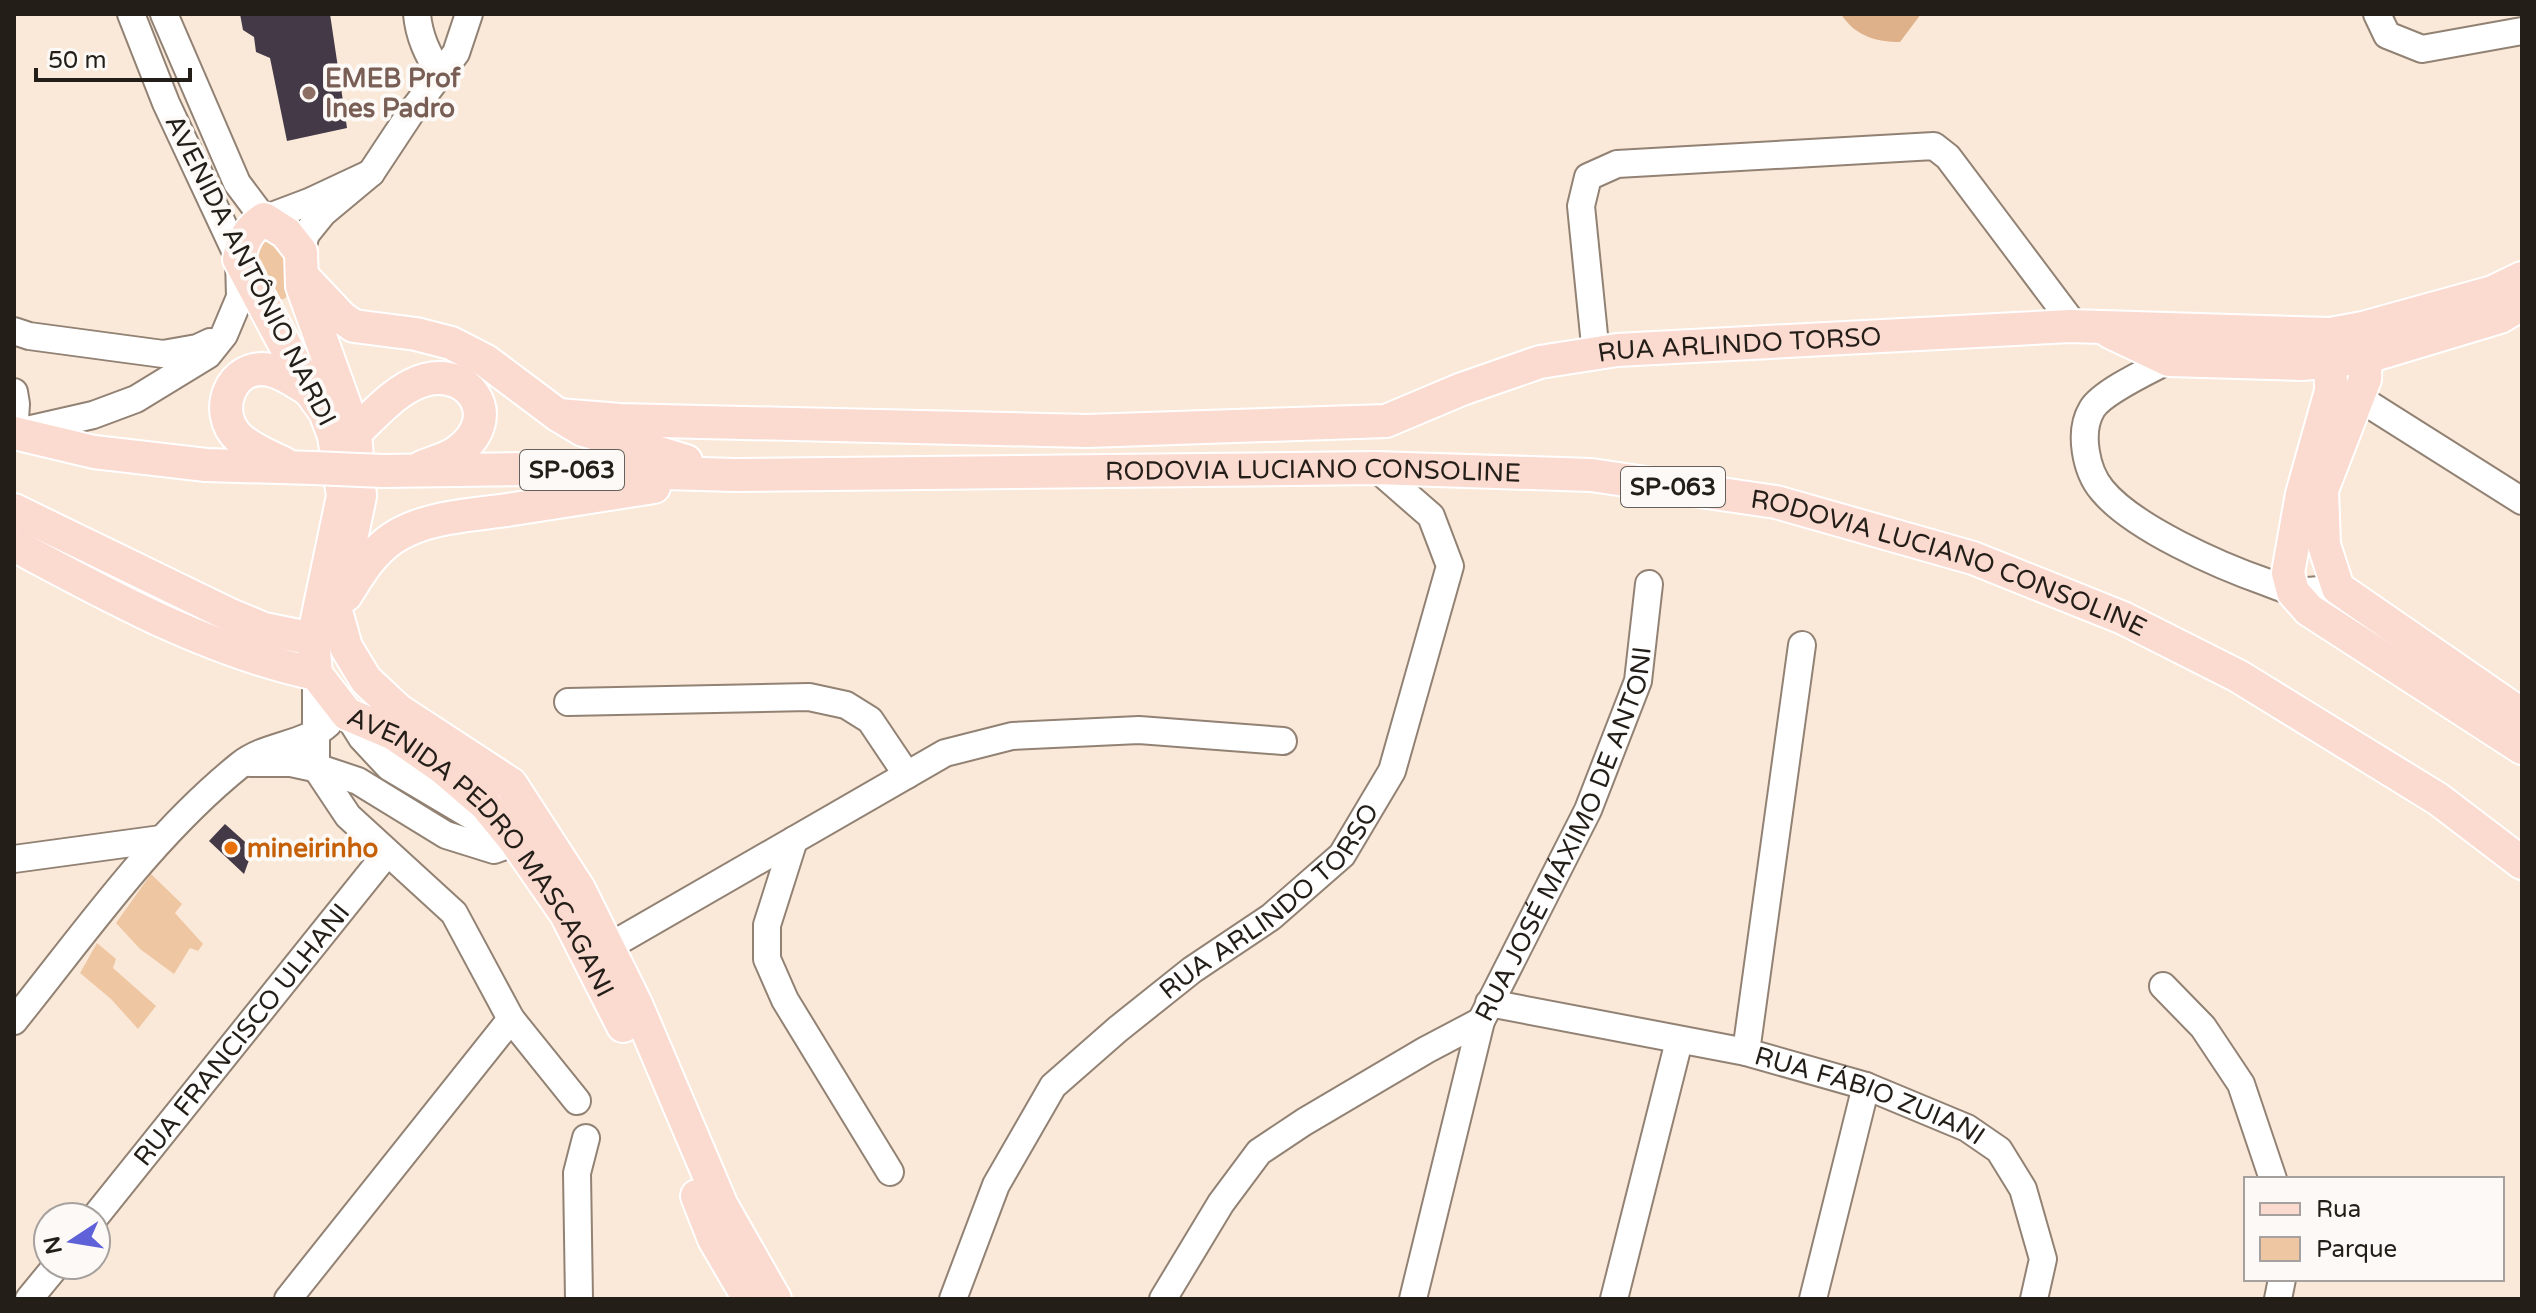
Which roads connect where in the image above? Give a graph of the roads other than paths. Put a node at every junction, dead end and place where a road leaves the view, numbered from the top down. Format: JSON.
{"nodes":[{"id":1,"x":131,"y":14,"type":"edge"},
{"id":2,"x":164,"y":14,"type":"edge"},
{"id":3,"x":417,"y":14,"type":"edge"},
{"id":4,"x":469,"y":14,"type":"edge"},
{"id":5,"x":2377,"y":14,"type":"edge"},
{"id":6,"x":2522,"y":31,"type":"edge"},
{"id":7,"x":440,"y":74,"type":"junction"},
{"id":8,"x":371,"y":173,"type":"junction"},
{"id":9,"x":264,"y":219,"type":"junction"},
{"id":10,"x":239,"y":259,"type":"junction"},
{"id":11,"x":301,"y":271,"type":"junction"},
{"id":12,"x":2522,"y":278,"type":"edge"},
{"id":13,"x":263,"y":303,"type":"junction"},
{"id":14,"x":2522,"y":304,"type":"edge"},
{"id":15,"x":2090,"y":328,"type":"junction"},
{"id":16,"x":14,"y":331,"type":"edge"},
{"id":17,"x":224,"y":335,"type":"junction"},
{"id":18,"x":2365,"y":342,"type":"junction"},
{"id":19,"x":1596,"y":355,"type":"junction"},
{"id":20,"x":2169,"y":360,"type":"junction"},
{"id":21,"x":2337,"y":371,"type":"junction"},
{"id":22,"x":309,"y":390,"type":"junction"},
{"id":23,"x":14,"y":392,"type":"edge"},
{"id":24,"x":558,"y":415,"type":"junction"},
{"id":25,"x":14,"y":433,"type":"edge"},
{"id":26,"x":355,"y":433,"type":"junction"},
{"id":27,"x":301,"y":467,"type":"junction"},
{"id":28,"x":1376,"y":468,"type":"junction"},
{"id":29,"x":396,"y":472,"type":"junction"},
{"id":30,"x":735,"y":475,"type":"junction"},
{"id":31,"x":2522,"y":501,"type":"edge"},
{"id":32,"x":14,"y":510,"type":"edge"},
{"id":33,"x":14,"y":545,"type":"edge"},
{"id":34,"x":1649,"y":584,"type":"dead end"},
{"id":35,"x":2338,"y":588,"type":"junction"},
{"id":36,"x":2293,"y":592,"type":"junction"},
{"id":37,"x":336,"y":611,"type":"junction"},
{"id":38,"x":313,"y":639,"type":"junction"},
{"id":39,"x":1802,"y":645,"type":"dead end"},
{"id":40,"x":346,"y":647,"type":"junction"},
{"id":41,"x":318,"y":677,"type":"junction"},
{"id":42,"x":568,"y":702,"type":"dead end"},
{"id":43,"x":398,"y":710,"type":"junction"},
{"id":44,"x":344,"y":712,"type":"junction"},
{"id":45,"x":2522,"y":715,"type":"edge"},
{"id":46,"x":317,"y":734,"type":"junction"},
{"id":47,"x":1283,"y":741,"type":"dead end"},
{"id":48,"x":2522,"y":748,"type":"edge"},
{"id":49,"x":243,"y":763,"type":"junction"},
{"id":50,"x":389,"y":767,"type":"junction"},
{"id":51,"x":322,"y":769,"type":"junction"},
{"id":52,"x":907,"y":775,"type":"junction"},
{"id":53,"x":518,"y":829,"type":"junction"},
{"id":54,"x":161,"y":839,"type":"junction"},
{"id":55,"x":794,"y":840,"type":"junction"},
{"id":56,"x":387,"y":853,"type":"junction"},
{"id":57,"x":14,"y":859,"type":"edge"},
{"id":58,"x":2522,"y":863,"type":"edge"},
{"id":59,"x":598,"y":953,"type":"junction"},
{"id":60,"x":2163,"y":986,"type":"dead end"},
{"id":61,"x":1485,"y":1012,"type":"junction"},
{"id":62,"x":511,"y":1019,"type":"junction"},
{"id":63,"x":14,"y":1021,"type":"edge"},
{"id":64,"x":1679,"y":1041,"type":"junction"},
{"id":65,"x":1426,"y":1050,"type":"junction"},
{"id":66,"x":1746,"y":1052,"type":"junction"},
{"id":67,"x":1468,"y":1074,"type":"junction"},
{"id":68,"x":1866,"y":1086,"type":"junction"},
{"id":69,"x":577,"y":1101,"type":"dead end"},
{"id":70,"x":586,"y":1138,"type":"dead end"},
{"id":71,"x":890,"y":1172,"type":"dead end"},
{"id":72,"x":2272,"y":1177,"type":"edge"},
{"id":73,"x":108,"y":1201,"type":"edge"},
{"id":74,"x":44,"y":1281,"type":"edge"},
{"id":75,"x":29,"y":1299,"type":"edge"},
{"id":76,"x":288,"y":1299,"type":"edge"},
{"id":77,"x":579,"y":1299,"type":"edge"},
{"id":78,"x":749,"y":1299,"type":"edge"},
{"id":79,"x":775,"y":1299,"type":"edge"},
{"id":80,"x":953,"y":1299,"type":"edge"},
{"id":81,"x":1163,"y":1299,"type":"edge"},
{"id":82,"x":1413,"y":1299,"type":"edge"},
{"id":83,"x":1614,"y":1299,"type":"edge"},
{"id":84,"x":1813,"y":1299,"type":"edge"},
{"id":85,"x":2034,"y":1299,"type":"edge"}],
"edges":[{"from":1,"to":10,"type":"street","name":"AVENIDA ANTÔNIO NARDI"},
{"from":2,"to":9,"type":"street","name":"AVENIDA ANTÔNIO NARDI"},
{"from":3,"to":7,"type":"street"},
{"from":4,"to":7,"type":"street"},
{"from":5,"to":6,"type":"street"},
{"from":7,"to":8,"type":"street"},
{"from":8,"to":9,"type":"street"},
{"from":8,"to":11,"type":"street"},
{"from":9,"to":10,"type":"main road"},
{"from":9,"to":11,"type":"main road","name":"AVENIDA ANTÔNIO NARDI"},
{"from":10,"to":13,"type":"main road","name":"AVENIDA ANTÔNIO NARDI"},
{"from":10,"to":17,"type":"street"},
{"from":11,"to":13,"type":"main road"},
{"from":11,"to":24,"type":"main road"},
{"from":11,"to":26,"type":"main road","name":"AVENIDA ANTÔNIO NARDI"},
{"from":12,"to":18,"type":"main road"},
{"from":13,"to":22,"type":"main road","name":"AVENIDA ANTÔNIO NARDI"},
{"from":14,"to":18,"type":"main road"},
{"from":15,"to":19,"type":"main road","name":"RUA ARLINDO TORSO"},
{"from":15,"to":19,"type":"street"},
{"from":15,"to":20,"type":"main road"},
{"from":15,"to":21,"type":"main road","name":"RUA ARLINDO TORSO"},
{"from":16,"to":17,"type":"street"},
{"from":17,"to":25,"type":"street"},
{"from":18,"to":21,"type":"main road"},
{"from":18,"to":21,"type":"main road"},
{"from":19,"to":24,"type":"main road","name":"RUA ARLINDO TORSO"},
{"from":20,"to":21,"type":"main road"},
{"from":20,"to":36,"type":"street"},
{"from":21,"to":31,"type":"street"},
{"from":21,"to":35,"type":"main road"},
{"from":21,"to":36,"type":"main road"},
{"from":22,"to":27,"type":"main road"},
{"from":22,"to":38,"type":"main road","name":"AVENIDA ANTÔNIO NARDI"},
{"from":23,"to":25,"type":"street"},
{"from":24,"to":30,"type":"main road"},
{"from":25,"to":27,"type":"main road","name":"RODOVIA LUCIANO CONSOLINE","number":"SP-063"},
{"from":26,"to":29,"type":"main road"},
{"from":26,"to":37,"type":"main road","name":"AVENIDA ANTÔNIO NARDI"},
{"from":27,"to":29,"type":"main road","name":"RODOVIA LUCIANO CONSOLINE","number":"SP-063","bridge":true},
{"from":28,"to":30,"type":"main road","name":"RODOVIA LUCIANO CONSOLINE","number":"SP-063"},
{"from":28,"to":58,"type":"main road","name":"RODOVIA LUCIANO CONSOLINE","number":"SP-063"},
{"from":28,"to":80,"type":"street","name":"RUA ARLINDO TORSO"},
{"from":29,"to":30,"type":"main road","name":"RODOVIA LUCIANO CONSOLINE","number":"SP-063"},
{"from":30,"to":37,"type":"main road"},
{"from":32,"to":38,"type":"main road"},
{"from":33,"to":41,"type":"main road"},
{"from":34,"to":61,"type":"street","name":"RUA JOSÉ MÁXIMO DE ANTONI"},
{"from":35,"to":36,"type":"street"},
{"from":35,"to":45,"type":"main road"},
{"from":36,"to":48,"type":"main road"},
{"from":37,"to":40,"type":"main road","name":"AVENIDA PEDRO MASCAGANI"},
{"from":38,"to":41,"type":"main road","name":"AVENIDA ANTÔNIO NARDI"},
{"from":39,"to":66,"type":"street","name":"RUA FÁBIO ZUIANI"},
{"from":40,"to":41,"type":"main road"},
{"from":40,"to":43,"type":"main road","name":"AVENIDA PEDRO MASCAGANI"},
{"from":41,"to":44,"type":"main road","name":"AVENIDA PEDRO MASCAGANI"},
{"from":41,"to":46,"type":"street"},
{"from":42,"to":52,"type":"street"},
{"from":43,"to":44,"type":"main road"},
{"from":43,"to":53,"type":"main road","name":"AVENIDA PEDRO MASCAGANI"},
{"from":44,"to":46,"type":"street"},
{"from":44,"to":50,"type":"street"},
{"from":44,"to":53,"type":"main road","name":"AVENIDA PEDRO MASCAGANI"},
{"from":46,"to":49,"type":"street"},
{"from":46,"to":51,"type":"street"},
{"from":47,"to":52,"type":"street"},
{"from":49,"to":51,"type":"street"},
{"from":49,"to":54,"type":"street"},
{"from":50,"to":51,"type":"street"},
{"from":50,"to":53,"type":"street"},
{"from":51,"to":53,"type":"street"},
{"from":51,"to":56,"type":"street"},
{"from":52,"to":55,"type":"street"},
{"from":53,"to":59,"type":"main road","name":"AVENIDA PEDRO MASCAGANI"},
{"from":54,"to":57,"type":"street"},
{"from":54,"to":63,"type":"street"},
{"from":55,"to":59,"type":"street"},
{"from":55,"to":71,"type":"street"},
{"from":56,"to":62,"type":"street"},
{"from":56,"to":73,"type":"street","name":"RUA FRANCISCO ULHANI"},
{"from":59,"to":78,"type":"main road","name":"AVENIDA PEDRO MASCAGANI"},
{"from":59,"to":79,"type":"main road","name":"AVENIDA PEDRO MASCAGANI"},
{"from":60,"to":72,"type":"street"},
{"from":61,"to":64,"type":"street"},
{"from":61,"to":65,"type":"street","name":"RUA JOSÉ MÁXIMO DE ANTONI"},
{"from":61,"to":67,"type":"street"},
{"from":62,"to":69,"type":"street"},
{"from":62,"to":76,"type":"street"},
{"from":64,"to":66,"type":"street"},
{"from":64,"to":83,"type":"street"},
{"from":65,"to":67,"type":"street"},
{"from":65,"to":81,"type":"street","name":"RUA JOSÉ MÁXIMO DE ANTONI"},
{"from":66,"to":68,"type":"street","name":"RUA FÁBIO ZUIANI"},
{"from":67,"to":82,"type":"street"},
{"from":68,"to":84,"type":"street"},
{"from":68,"to":85,"type":"street","name":"RUA FÁBIO ZUIANI"},
{"from":70,"to":77,"type":"street"},
{"from":74,"to":75,"type":"street"}]}
